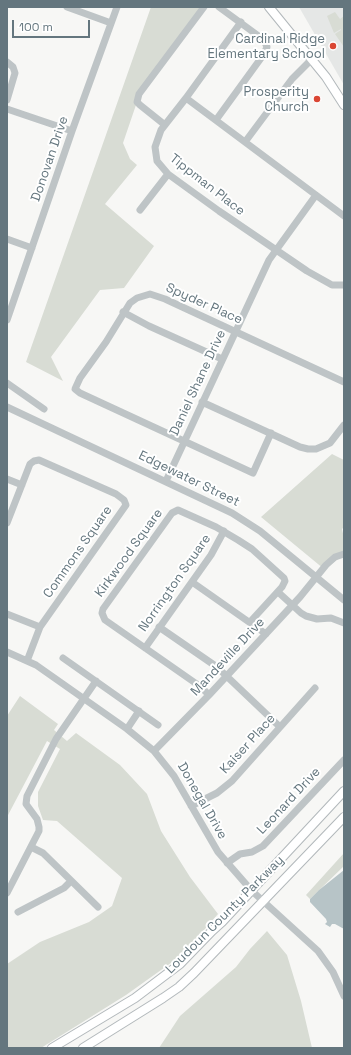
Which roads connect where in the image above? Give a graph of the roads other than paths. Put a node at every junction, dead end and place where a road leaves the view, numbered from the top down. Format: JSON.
{"nodes":[{"id":1,"x":67,"y":7,"type":"edge"},
{"id":2,"x":117,"y":7,"type":"edge"},
{"id":3,"x":204,"y":7,"type":"edge"},
{"id":4,"x":219,"y":7,"type":"edge"},
{"id":5,"x":269,"y":7,"type":"edge"},
{"id":6,"x":241,"y":22,"type":"junction"},
{"id":7,"x":111,"y":23,"type":"junction"},
{"id":8,"x":312,"y":59,"type":"junction"},
{"id":9,"x":7,"y":62,"type":"edge"},
{"id":10,"x":186,"y":98,"type":"junction"},
{"id":11,"x":7,"y":100,"type":"edge"},
{"id":12,"x":344,"y":104,"type":"edge"},
{"id":13,"x":7,"y":109,"type":"edge"},
{"id":14,"x":216,"y":120,"type":"junction"},
{"id":15,"x":165,"y":125,"type":"junction"},
{"id":16,"x":72,"y":131,"type":"junction"},
{"id":17,"x":245,"y":142,"type":"junction"},
{"id":18,"x":168,"y":174,"type":"junction"},
{"id":19,"x":316,"y":195,"type":"junction"},
{"id":20,"x":140,"y":210,"type":"dead end"},
{"id":21,"x":344,"y":216,"type":"edge"},
{"id":22,"x":7,"y":240,"type":"edge"},
{"id":23,"x":32,"y":248,"type":"junction"},
{"id":24,"x":276,"y":250,"type":"junction"},
{"id":25,"x":344,"y":285,"type":"edge"},
{"id":26,"x":123,"y":312,"type":"junction"},
{"id":27,"x":7,"y":318,"type":"edge"},
{"id":28,"x":235,"y":332,"type":"junction"},
{"id":29,"x":222,"y":359,"type":"junction"},
{"id":30,"x":344,"y":382,"type":"edge"},
{"id":31,"x":7,"y":383,"type":"edge"},
{"id":32,"x":202,"y":402,"type":"junction"},
{"id":33,"x":7,"y":407,"type":"edge"},
{"id":34,"x":44,"y":409,"type":"dead end"},
{"id":35,"x":344,"y":425,"type":"edge"},
{"id":36,"x":271,"y":434,"type":"junction"},
{"id":37,"x":184,"y":441,"type":"junction"},
{"id":38,"x":7,"y":479,"type":"edge"},
{"id":39,"x":166,"y":481,"type":"junction"},
{"id":40,"x":22,"y":485,"type":"junction"},
{"id":41,"x":7,"y":523,"type":"edge"},
{"id":42,"x":224,"y":531,"type":"junction"},
{"id":43,"x":344,"y":554,"type":"edge"},
{"id":44,"x":317,"y":577,"type":"junction"},
{"id":45,"x":192,"y":582,"type":"junction"},
{"id":46,"x":278,"y":592,"type":"junction"},
{"id":47,"x":344,"y":600,"type":"edge"},
{"id":48,"x":292,"y":606,"type":"junction"},
{"id":49,"x":7,"y":614,"type":"edge"},
{"id":50,"x":250,"y":622,"type":"junction"},
{"id":51,"x":344,"y":623,"type":"edge"},
{"id":52,"x":40,"y":627,"type":"junction"},
{"id":53,"x":160,"y":627,"type":"junction"},
{"id":54,"x":266,"y":634,"type":"junction"},
{"id":55,"x":145,"y":648,"type":"junction"},
{"id":56,"x":7,"y":652,"type":"edge"},
{"id":57,"x":63,"y":658,"type":"dead end"},
{"id":58,"x":27,"y":661,"type":"junction"},
{"id":59,"x":227,"y":676,"type":"junction"},
{"id":60,"x":96,"y":682,"type":"junction"},
{"id":61,"x":315,"y":688,"type":"dead end"},
{"id":62,"x":209,"y":694,"type":"junction"},
{"id":63,"x":85,"y":699,"type":"junction"},
{"id":64,"x":139,"y":711,"type":"junction"},
{"id":65,"x":158,"y":725,"type":"dead end"},
{"id":66,"x":280,"y":727,"type":"junction"},
{"id":67,"x":127,"y":729,"type":"junction"},
{"id":68,"x":154,"y":751,"type":"junction"},
{"id":69,"x":344,"y":760,"type":"edge"},
{"id":70,"x":344,"y":791,"type":"edge"},
{"id":71,"x":191,"y":806,"type":"junction"},
{"id":72,"x":344,"y":817,"type":"edge"},
{"id":73,"x":31,"y":846,"type":"junction"},
{"id":74,"x":227,"y":863,"type":"junction"},
{"id":75,"x":71,"y":881,"type":"junction"},
{"id":76,"x":252,"y":891,"type":"junction"},
{"id":77,"x":7,"y":893,"type":"edge"},
{"id":78,"x":263,"y":901,"type":"junction"},
{"id":79,"x":98,"y":907,"type":"dead end"},
{"id":80,"x":18,"y":912,"type":"dead end"},
{"id":81,"x":344,"y":996,"type":"edge"},
{"id":82,"x":52,"y":1048,"type":"edge"},
{"id":83,"x":83,"y":1048,"type":"edge"}],
"edges":[{"from":1,"to":7,"type":"street"},
{"from":2,"to":7,"type":"street","name":"Donovan Drive"},
{"from":3,"to":15,"type":"street"},
{"from":4,"to":6,"type":"street"},
{"from":5,"to":8,"type":"main road"},
{"from":6,"to":10,"type":"street","name":"Tippman Place"},
{"from":6,"to":14,"type":"street"},
{"from":7,"to":16,"type":"street","name":"Donovan Drive"},
{"from":8,"to":12,"type":"main road"},
{"from":8,"to":17,"type":"street"},
{"from":9,"to":11,"type":"street"},
{"from":10,"to":14,"type":"street"},
{"from":10,"to":15,"type":"street","name":"Tippman Place"},
{"from":13,"to":16,"type":"street"},
{"from":14,"to":17,"type":"street"},
{"from":15,"to":18,"type":"street","name":"Tippman Place"},
{"from":16,"to":23,"type":"street","name":"Donovan Drive"},
{"from":17,"to":19,"type":"street"},
{"from":18,"to":20,"type":"street"},
{"from":18,"to":24,"type":"street","name":"Tippman Place"},
{"from":19,"to":21,"type":"street"},
{"from":19,"to":24,"type":"street","name":"Daniel Shane Drive"},
{"from":22,"to":23,"type":"street"},
{"from":23,"to":27,"type":"street","name":"Donovan Drive"},
{"from":24,"to":25,"type":"street","name":"Tippman Place"},
{"from":24,"to":28,"type":"street","name":"Daniel Shane Drive"},
{"from":26,"to":28,"type":"street","name":"Spyder Place"},
{"from":26,"to":29,"type":"street"},
{"from":26,"to":37,"type":"street","name":"Spyder Place"},
{"from":28,"to":29,"type":"street","name":"Daniel Shane Drive"},
{"from":28,"to":30,"type":"street","name":"Spyder Place"},
{"from":29,"to":32,"type":"street","name":"Daniel Shane Drive"},
{"from":31,"to":34,"type":"street"},
{"from":32,"to":36,"type":"street"},
{"from":32,"to":37,"type":"street","name":"Daniel Shane Drive"},
{"from":33,"to":39,"type":"street","name":"Edgewater Street"},
{"from":35,"to":36,"type":"street"},
{"from":36,"to":37,"type":"street"},
{"from":37,"to":39,"type":"street","name":"Daniel Shane Drive"},
{"from":38,"to":40,"type":"street"},
{"from":39,"to":44,"type":"street","name":"Edgewater Street"},
{"from":40,"to":41,"type":"street","name":"Commons Square"},
{"from":40,"to":52,"type":"street","name":"Commons Square"},
{"from":42,"to":45,"type":"street","name":"Norrington Square"},
{"from":42,"to":46,"type":"street","name":"Kirkwood Square"},
{"from":42,"to":55,"type":"street","name":"Kirkwood Square"},
{"from":43,"to":44,"type":"street","name":"Mandeville Drive"},
{"from":44,"to":47,"type":"street","name":"Edgewater Street"},
{"from":44,"to":48,"type":"street","name":"Mandeville Drive"},
{"from":45,"to":50,"type":"street"},
{"from":45,"to":53,"type":"street","name":"Norrington Square"},
{"from":46,"to":48,"type":"street"},
{"from":46,"to":50,"type":"street"},
{"from":48,"to":51,"type":"street"},
{"from":48,"to":54,"type":"street","name":"Mandeville Drive"},
{"from":49,"to":52,"type":"street"},
{"from":50,"to":54,"type":"street"},
{"from":52,"to":58,"type":"street","name":"Commons Square"},
{"from":53,"to":55,"type":"street","name":"Norrington Square"},
{"from":53,"to":59,"type":"street"},
{"from":54,"to":59,"type":"street","name":"Mandeville Drive"},
{"from":55,"to":62,"type":"street","name":"Kirkwood Square"},
{"from":56,"to":58,"type":"street","name":"Donegal Drive"},
{"from":57,"to":60,"type":"street"},
{"from":58,"to":63,"type":"street","name":"Donegal Drive"},
{"from":59,"to":62,"type":"street","name":"Mandeville Drive"},
{"from":59,"to":66,"type":"street"},
{"from":60,"to":63,"type":"street"},
{"from":60,"to":64,"type":"street"},
{"from":61,"to":66,"type":"street","name":"Kaiser Place"},
{"from":62,"to":68,"type":"street","name":"Mandeville Drive"},
{"from":63,"to":67,"type":"street","name":"Donegal Drive"},
{"from":63,"to":73,"type":"street"},
{"from":64,"to":65,"type":"street"},
{"from":64,"to":67,"type":"street"},
{"from":66,"to":71,"type":"street","name":"Kaiser Place"},
{"from":67,"to":68,"type":"street","name":"Donegal Drive"},
{"from":68,"to":71,"type":"street","name":"Donegal Drive"},
{"from":69,"to":74,"type":"street","name":"Leonard Drive"},
{"from":70,"to":76,"type":"main road","name":"Loudoun County Parkway"},
{"from":71,"to":74,"type":"street","name":"Donegal Drive"},
{"from":72,"to":78,"type":"main road","name":"Loudoun County Parkway"},
{"from":73,"to":75,"type":"street"},
{"from":73,"to":77,"type":"street"},
{"from":74,"to":76,"type":"street","name":"Donegal Drive"},
{"from":75,"to":79,"type":"street"},
{"from":75,"to":80,"type":"street"},
{"from":76,"to":78,"type":"street","name":"Donegal Drive"},
{"from":76,"to":82,"type":"main road","name":"Loudoun County Parkway"},
{"from":78,"to":81,"type":"street","name":"Donegal Drive"},
{"from":78,"to":83,"type":"main road","name":"Loudoun County Parkway"}]}
